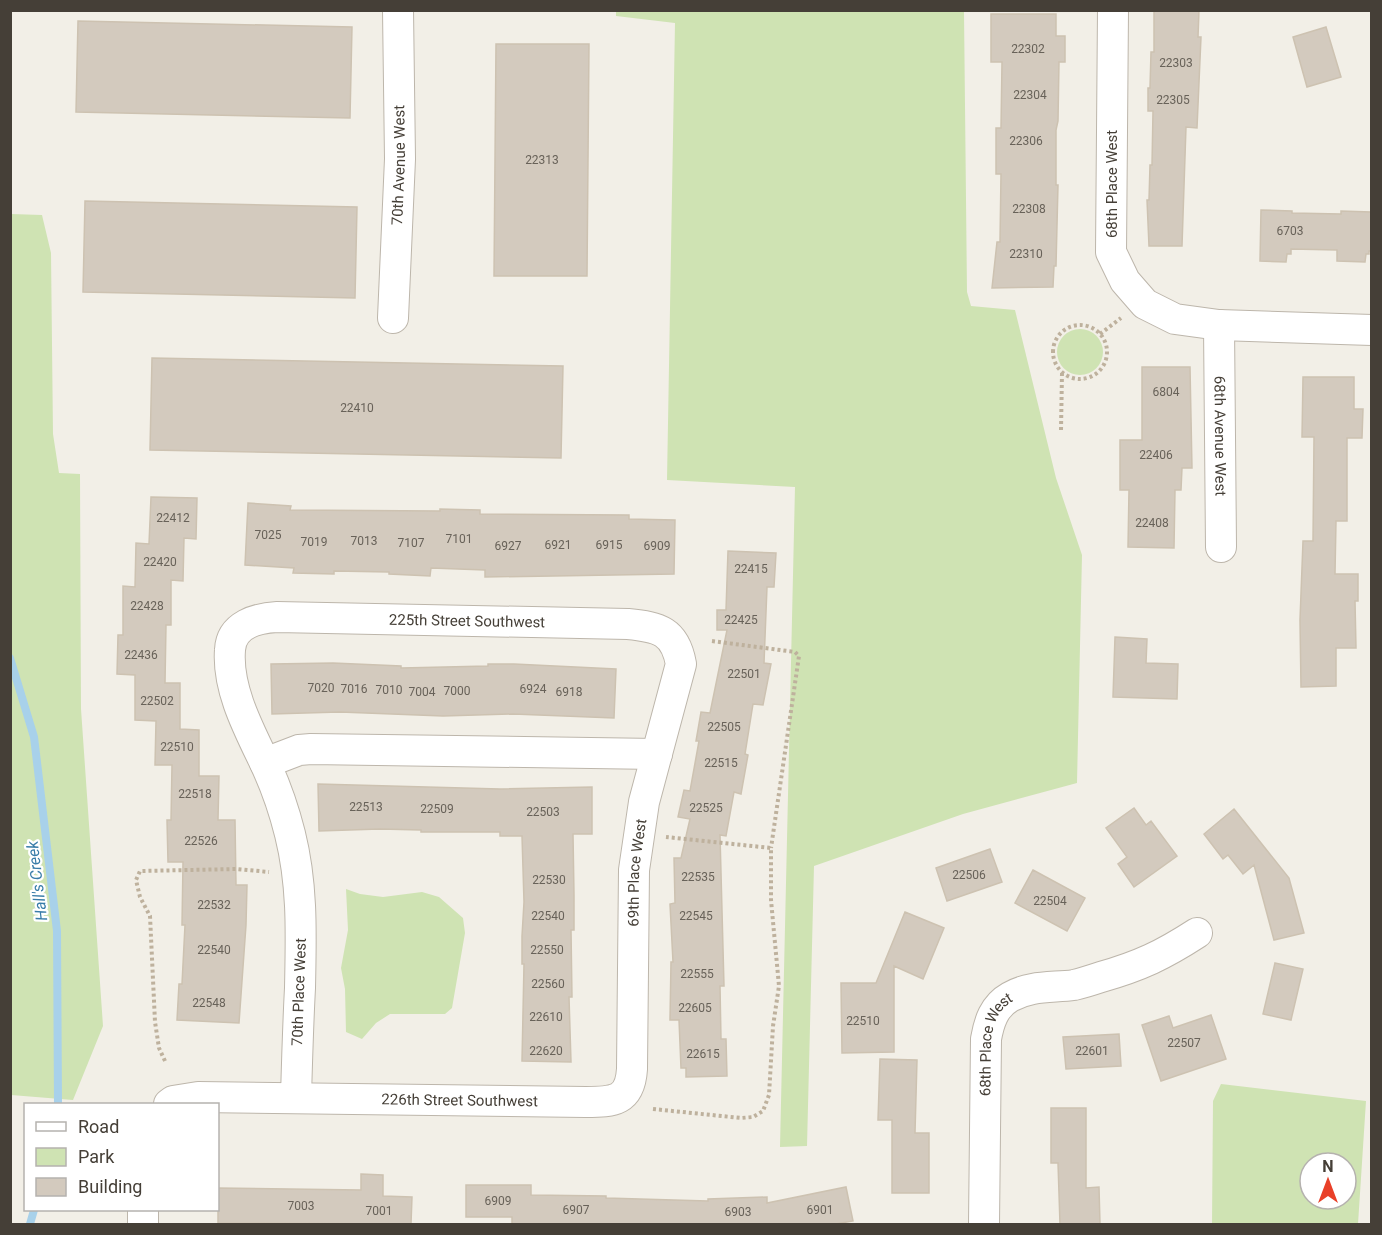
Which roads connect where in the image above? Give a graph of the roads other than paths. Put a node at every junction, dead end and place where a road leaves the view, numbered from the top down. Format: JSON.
{"nodes":[{"id":1,"x":398,"y":10,"type":"edge"},
{"id":2,"x":1113,"y":10,"type":"edge"},
{"id":3,"x":393,"y":318,"type":"dead end"},
{"id":4,"x":1219,"y":325,"type":"junction"},
{"id":5,"x":1371,"y":330,"type":"edge"},
{"id":6,"x":1221,"y":547,"type":"dead end"},
{"id":7,"x":246,"y":624,"type":"joint"},
{"id":8,"x":679,"y":651,"type":"joint"},
{"id":9,"x":657,"y":754,"type":"junction"},
{"id":10,"x":265,"y":763,"type":"junction"},
{"id":11,"x":1197,"y":933,"type":"dead end"},
{"id":12,"x":622,"y":1096,"type":"joint"},
{"id":13,"x":296,"y":1097,"type":"junction"},
{"id":14,"x":170,"y":1103,"type":"edge"},
{"id":15,"x":984,"y":1224,"type":"edge"}],
"edges":[{"from":1,"to":3,"type":"street","name":"70th Avenue West"},
{"from":2,"to":4,"type":"street","name":"68th Place West"},
{"from":4,"to":5,"type":"street","name":"68th Place West"},
{"from":4,"to":6,"type":"street","name":"68th Avenue West"},
{"from":7,"to":8,"type":"street","name":"225th Street Southwest"},
{"from":7,"to":10,"type":"street","name":"70th Place West"},
{"from":8,"to":9,"type":"street","name":"69th Place West"},
{"from":9,"to":10,"type":"street"},
{"from":9,"to":12,"type":"street","name":"69th Place West"},
{"from":10,"to":13,"type":"street","name":"70th Place West"},
{"from":11,"to":15,"type":"street","name":"68th Place West"},
{"from":12,"to":13,"type":"street","name":"226th Street Southwest"},
{"from":13,"to":14,"type":"street"}]}
